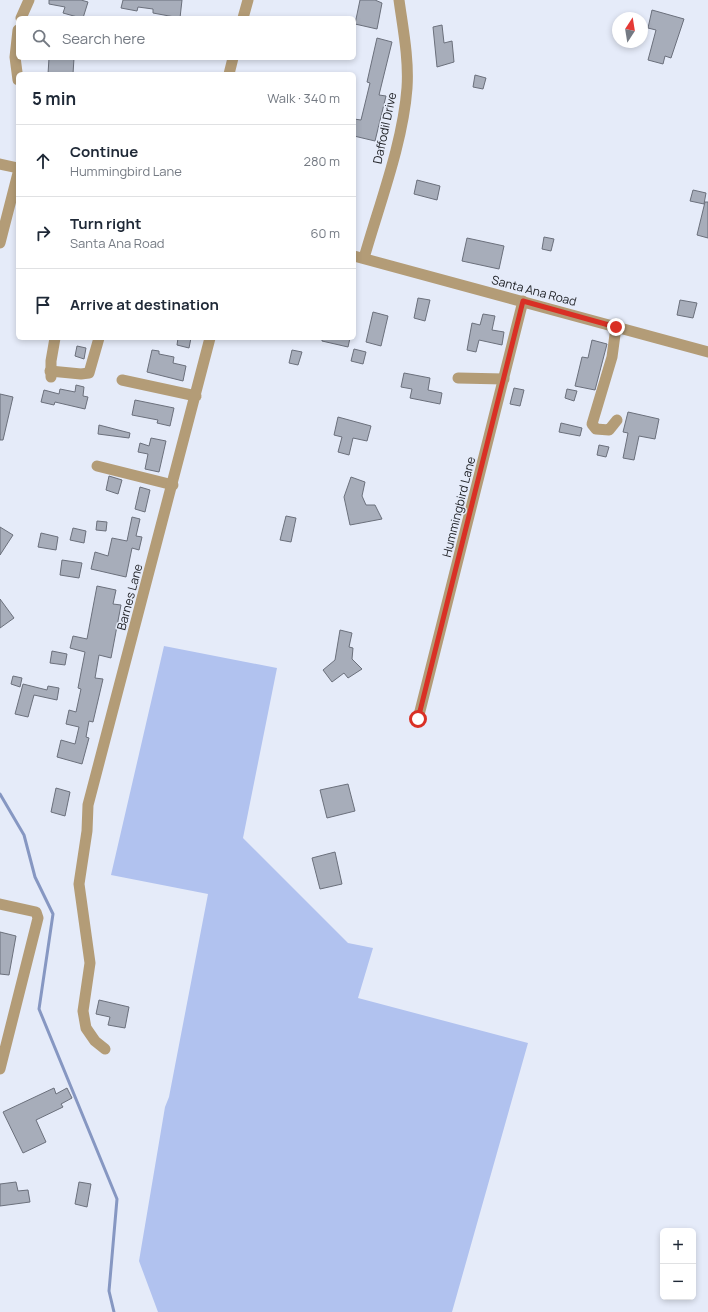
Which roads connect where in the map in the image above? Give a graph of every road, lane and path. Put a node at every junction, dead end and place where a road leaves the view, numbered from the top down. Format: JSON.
{"nodes":[{"id":1,"x":29,"y":0,"type":"edge"},
{"id":2,"x":248,"y":0,"type":"edge"},
{"id":3,"x":399,"y":0,"type":"edge"},
{"id":4,"x":23,"y":16,"type":"edge"},
{"id":5,"x":244,"y":16,"type":"edge"},
{"id":6,"x":16,"y":48,"type":"edge"},
{"id":7,"x":232,"y":60,"type":"edge"},
{"id":8,"x":17,"y":72,"type":"edge"},
{"id":9,"x":230,"y":72,"type":"edge"},
{"id":10,"x":0,"y":164,"type":"edge"},
{"id":11,"x":16,"y":168,"type":"edge"},
{"id":12,"x":16,"y":181,"type":"edge"},
{"id":13,"x":0,"y":243,"type":"edge"},
{"id":14,"x":359,"y":257,"type":"edge"},
{"id":15,"x":523,"y":301,"type":"junction"},
{"id":16,"x":616,"y":327,"type":"junction"},
{"id":17,"x":55,"y":340,"type":"edge"},
{"id":18,"x":98,"y":340,"type":"edge"},
{"id":19,"x":210,"y":340,"type":"edge"},
{"id":20,"x":708,"y":352,"type":"edge"},
{"id":21,"x":458,"y":378,"type":"dead end"},
{"id":22,"x":504,"y":379,"type":"junction"},
{"id":23,"x":122,"y":380,"type":"dead end"},
{"id":24,"x":196,"y":396,"type":"junction"},
{"id":25,"x":617,"y":420,"type":"dead end"},
{"id":26,"x":97,"y":466,"type":"dead end"},
{"id":27,"x":173,"y":485,"type":"junction"},
{"id":28,"x":418,"y":719,"type":"dead end"},
{"id":29,"x":0,"y":904,"type":"edge"},
{"id":30,"x":105,"y":1049,"type":"dead end"},
{"id":31,"x":0,"y":1069,"type":"edge"}],
"edges":[{"from":1,"to":4,"type":"street"},
{"from":2,"to":5,"type":"street"},
{"from":3,"to":14,"type":"street","name":"Daffodil Drive"},
{"from":6,"to":8,"type":"street"},
{"from":7,"to":9,"type":"street"},
{"from":10,"to":11,"type":"street"},
{"from":12,"to":13,"type":"street"},
{"from":14,"to":15,"type":"street","name":"Santa Ana Road"},
{"from":15,"to":16,"type":"street","name":"Santa Ana Road"},
{"from":15,"to":22,"type":"street","name":"Hummingbird Lane"},
{"from":16,"to":20,"type":"street","name":"Santa Ana Road"},
{"from":16,"to":25,"type":"street"},
{"from":17,"to":18,"type":"street"},
{"from":19,"to":24,"type":"street","name":"Barnes Lane"},
{"from":21,"to":22,"type":"street"},
{"from":22,"to":28,"type":"street","name":"Hummingbird Lane"},
{"from":23,"to":24,"type":"street"},
{"from":24,"to":27,"type":"street","name":"Barnes Lane"},
{"from":26,"to":27,"type":"street"},
{"from":27,"to":30,"type":"street","name":"Barnes Lane"},
{"from":29,"to":31,"type":"street"}]}
